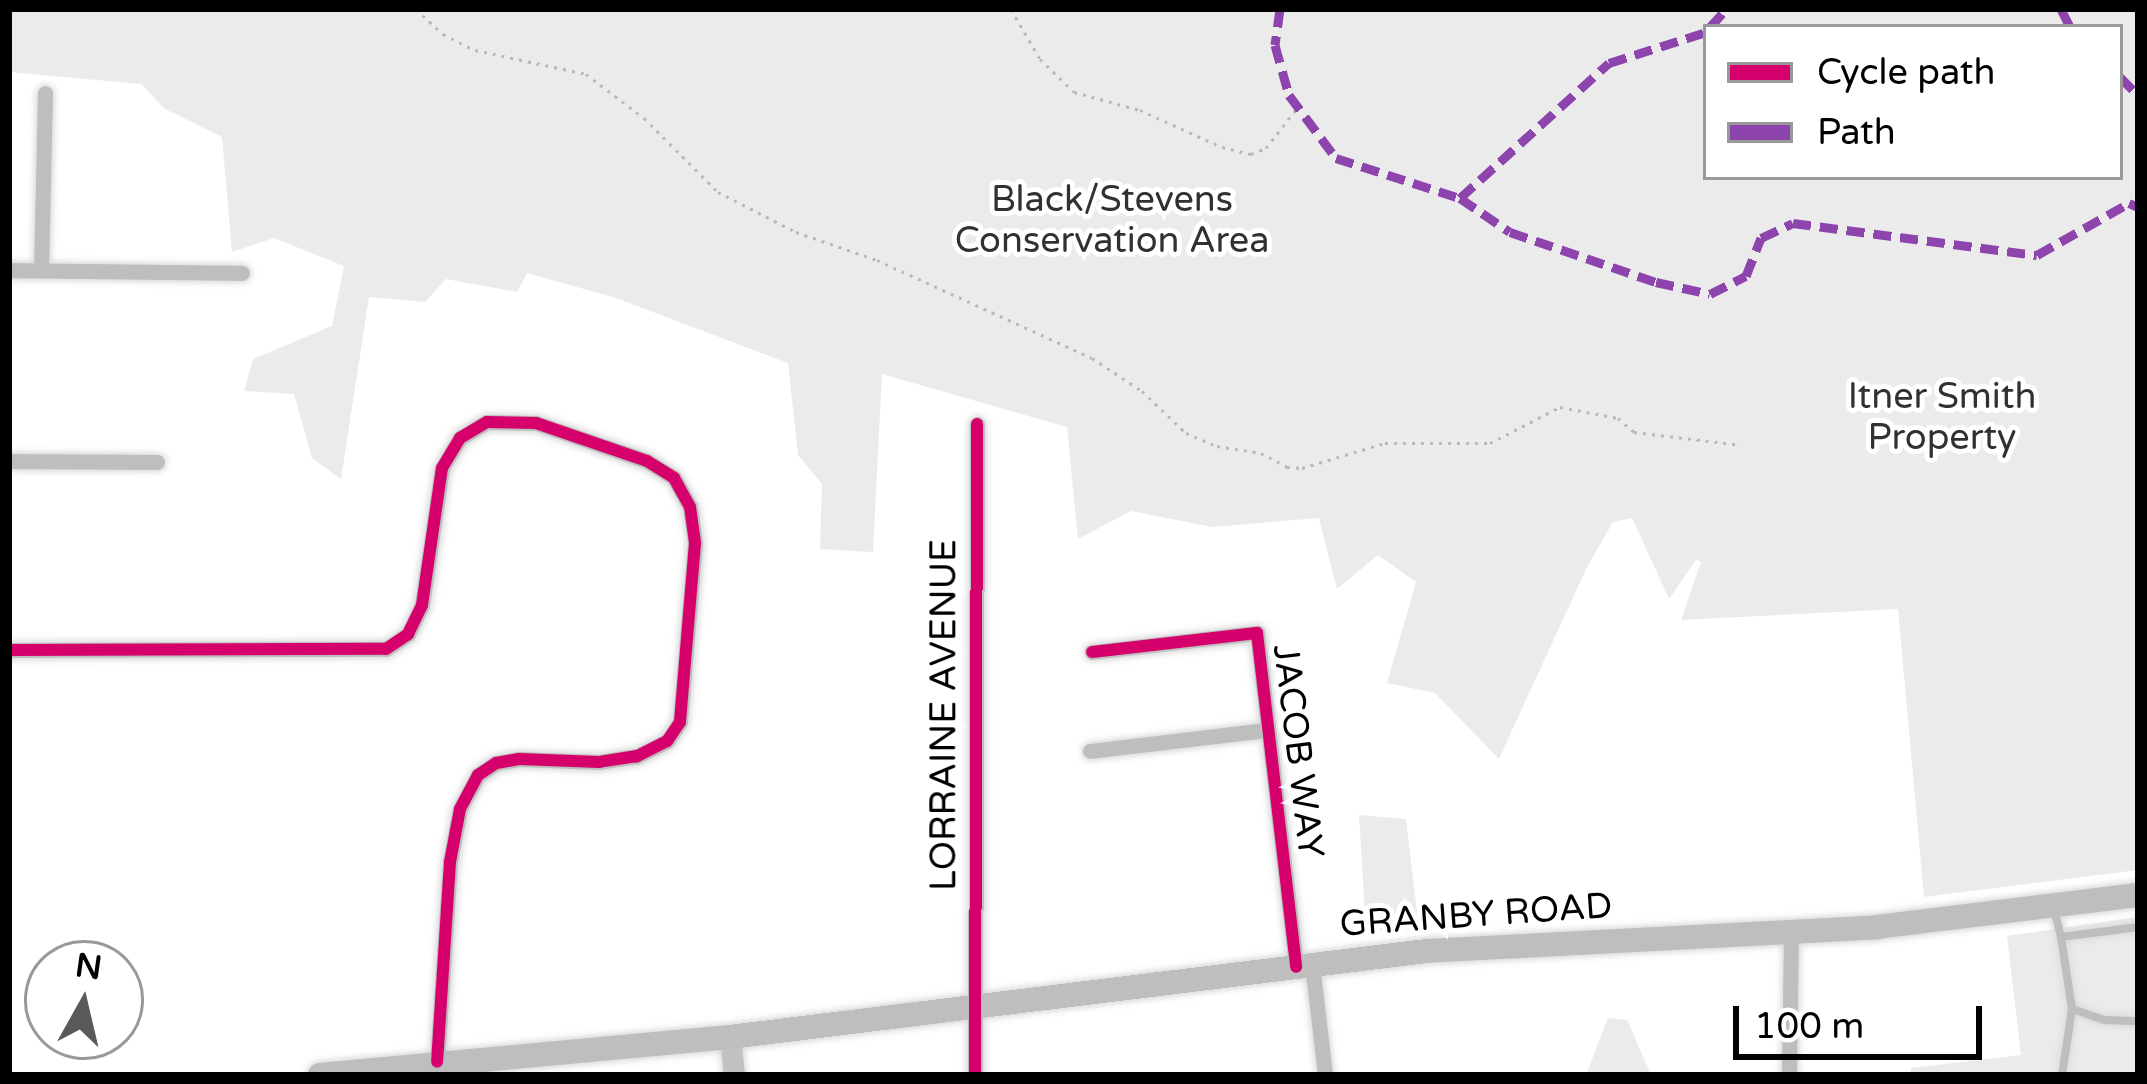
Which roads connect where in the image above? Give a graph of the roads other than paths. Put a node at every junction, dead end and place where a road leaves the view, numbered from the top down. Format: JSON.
{"nodes":[{"id":1,"x":45,"y":93,"type":"dead end"},
{"id":2,"x":9,"y":270,"type":"edge"},
{"id":3,"x":41,"y":270,"type":"junction"},
{"id":4,"x":242,"y":273,"type":"dead end"},
{"id":5,"x":977,"y":424,"type":"dead end"},
{"id":6,"x":9,"y":460,"type":"edge"},
{"id":7,"x":157,"y":462,"type":"dead end"},
{"id":8,"x":9,"y":650,"type":"edge"},
{"id":9,"x":1092,"y":652,"type":"dead end"},
{"id":10,"x":1265,"y":730,"type":"junction"},
{"id":11,"x":1090,"y":751,"type":"dead end"},
{"id":12,"x":2138,"y":895,"type":"edge"},
{"id":13,"x":2053,"y":905,"type":"junction"},
{"id":14,"x":2138,"y":927,"type":"edge"},
{"id":15,"x":1791,"y":933,"type":"junction"},
{"id":16,"x":2060,"y":937,"type":"junction"},
{"id":17,"x":1304,"y":966,"type":"junction"},
{"id":18,"x":973,"y":1007,"type":"junction"},
{"id":19,"x":2072,"y":1009,"type":"junction"},
{"id":20,"x":2138,"y":1021,"type":"edge"},
{"id":21,"x":730,"y":1037,"type":"junction"},
{"id":22,"x":437,"y":1062,"type":"junction"},
{"id":23,"x":506,"y":1067,"type":"edge"},
{"id":24,"x":320,"y":1075,"type":"edge"},
{"id":25,"x":734,"y":1075,"type":"edge"},
{"id":26,"x":975,"y":1075,"type":"edge"},
{"id":27,"x":1325,"y":1075,"type":"edge"},
{"id":28,"x":1790,"y":1075,"type":"edge"},
{"id":29,"x":2062,"y":1075,"type":"edge"}],
"edges":[{"from":1,"to":3,"type":"street"},
{"from":2,"to":3,"type":"street"},
{"from":3,"to":4,"type":"street"},
{"from":5,"to":18,"type":"street","name":"LORRAINE AVENUE"},
{"from":6,"to":7,"type":"street"},
{"from":8,"to":22,"type":"street"},
{"from":9,"to":10,"type":"street","name":"JACOB WAY"},
{"from":10,"to":11,"type":"street","name":"JACOB WAY"},
{"from":10,"to":17,"type":"street","name":"JACOB WAY"},
{"from":12,"to":13,"type":"main road","name":"GRANBY ROAD"},
{"from":13,"to":15,"type":"main road","name":"GRANBY ROAD"},
{"from":13,"to":16,"type":"lane"},
{"from":14,"to":16,"type":"lane"},
{"from":15,"to":17,"type":"main road","name":"GRANBY ROAD"},
{"from":15,"to":28,"type":"street"},
{"from":16,"to":19,"type":"lane"},
{"from":17,"to":18,"type":"main road","name":"GRANBY ROAD"},
{"from":17,"to":27,"type":"street","name":"JACOB WAY"},
{"from":18,"to":21,"type":"main road","name":"GRANBY ROAD"},
{"from":18,"to":26,"type":"street","name":"LORRAINE AVENUE"},
{"from":19,"to":20,"type":"lane"},
{"from":19,"to":29,"type":"lane"},
{"from":21,"to":23,"type":"main road","name":"GRANBY ROAD"},
{"from":21,"to":25,"type":"street"},
{"from":22,"to":23,"type":"main road","name":"GRANBY ROAD"},
{"from":22,"to":24,"type":"main road","name":"GRANBY ROAD"}]}
